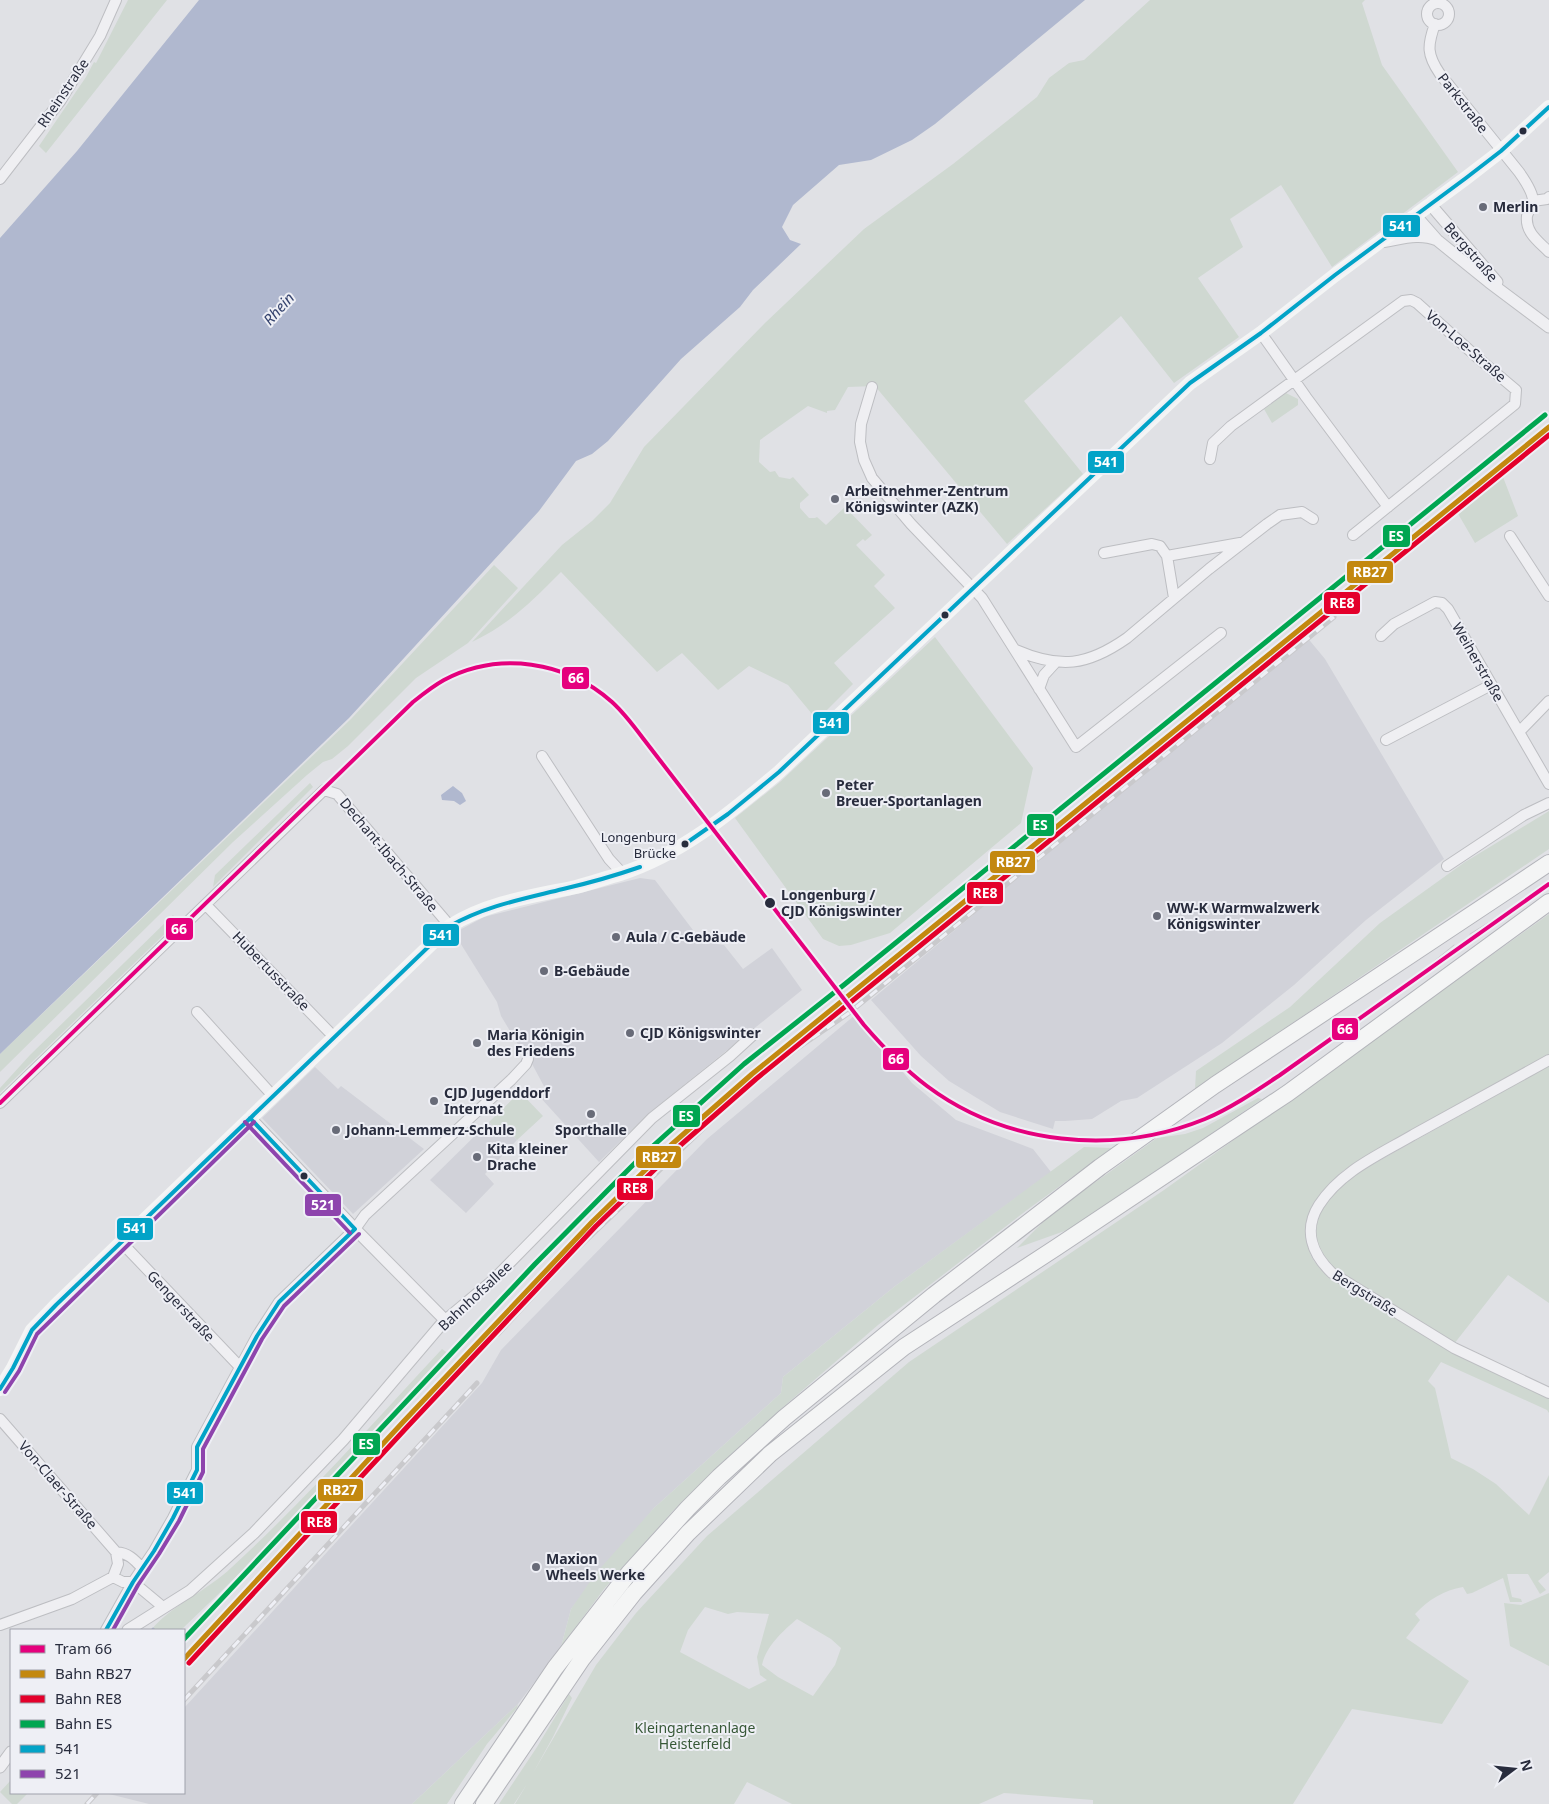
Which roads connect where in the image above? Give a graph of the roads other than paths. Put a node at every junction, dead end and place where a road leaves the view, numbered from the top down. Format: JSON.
{"nodes":[{"id":1,"x":116,"y":0,"type":"edge"},
{"id":2,"x":1435,"y":24,"type":"dead end"},
{"id":3,"x":1549,"y":107,"type":"edge"},
{"id":4,"x":1501,"y":151,"type":"junction"},
{"id":5,"x":0,"y":180,"type":"edge"},
{"id":6,"x":1549,"y":197,"type":"edge"},
{"id":7,"x":1533,"y":201,"type":"junction"},
{"id":8,"x":1430,"y":204,"type":"junction"},
{"id":9,"x":1415,"y":215,"type":"junction"},
{"id":10,"x":1436,"y":240,"type":"junction"},
{"id":11,"x":1379,"y":242,"type":"junction"},
{"id":12,"x":1549,"y":252,"type":"edge"},
{"id":13,"x":1513,"y":300,"type":"junction"},
{"id":14,"x":1549,"y":327,"type":"edge"},
{"id":15,"x":1261,"y":333,"type":"junction"},
{"id":16,"x":1295,"y":381,"type":"junction"},
{"id":17,"x":872,"y":387,"type":"dead end"},
{"id":18,"x":1210,"y":459,"type":"dead end"},
{"id":19,"x":1388,"y":507,"type":"junction"},
{"id":20,"x":1313,"y":519,"type":"dead end"},
{"id":21,"x":1353,"y":535,"type":"dead end"},
{"id":22,"x":1510,"y":536,"type":"dead end"},
{"id":23,"x":1244,"y":542,"type":"junction"},
{"id":24,"x":1104,"y":553,"type":"dead end"},
{"id":25,"x":1167,"y":556,"type":"junction"},
{"id":26,"x":973,"y":588,"type":"junction"},
{"id":27,"x":1549,"y":596,"type":"edge"},
{"id":28,"x":1174,"y":598,"type":"junction"},
{"id":29,"x":1221,"y":633,"type":"dead end"},
{"id":30,"x":1381,"y":636,"type":"dead end"},
{"id":31,"x":1016,"y":650,"type":"junction"},
{"id":32,"x":1055,"y":663,"type":"junction"},
{"id":33,"x":1491,"y":685,"type":"junction"},
{"id":34,"x":1039,"y":689,"type":"junction"},
{"id":35,"x":1549,"y":701,"type":"edge"},
{"id":36,"x":1519,"y":732,"type":"junction"},
{"id":37,"x":1386,"y":740,"type":"dead end"},
{"id":38,"x":542,"y":756,"type":"dead end"},
{"id":39,"x":1549,"y":784,"type":"edge"},
{"id":40,"x":1549,"y":803,"type":"edge"},
{"id":41,"x":1549,"y":863,"type":"edge"},
{"id":42,"x":1447,"y":866,"type":"dead end"},
{"id":43,"x":622,"y":873,"type":"junction"},
{"id":44,"x":1549,"y":902,"type":"edge"},
{"id":45,"x":206,"y":905,"type":"junction"},
{"id":46,"x":450,"y":926,"type":"junction"},
{"id":47,"x":197,"y":1012,"type":"dead end"},
{"id":48,"x":754,"y":1034,"type":"dead end"},
{"id":49,"x":335,"y":1038,"type":"junction"},
{"id":50,"x":528,"y":1060,"type":"dead end"},
{"id":51,"x":1549,"y":1060,"type":"edge"},
{"id":52,"x":274,"y":1096,"type":"junction"},
{"id":53,"x":0,"y":1103,"type":"edge"},
{"id":54,"x":250,"y":1118,"type":"junction"},
{"id":55,"x":356,"y":1229,"type":"junction"},
{"id":56,"x":122,"y":1243,"type":"junction"},
{"id":57,"x":445,"y":1320,"type":"junction"},
{"id":58,"x":240,"y":1368,"type":"junction"},
{"id":59,"x":0,"y":1389,"type":"edge"},
{"id":60,"x":1549,"y":1393,"type":"edge"},
{"id":61,"x":0,"y":1419,"type":"edge"},
{"id":62,"x":116,"y":1552,"type":"junction"},
{"id":63,"x":142,"y":1568,"type":"junction"},
{"id":64,"x":113,"y":1577,"type":"junction"},
{"id":65,"x":133,"y":1582,"type":"junction"},
{"id":66,"x":163,"y":1608,"type":"junction"},
{"id":67,"x":0,"y":1625,"type":"edge"},
{"id":68,"x":107,"y":1629,"type":"edge"},
{"id":69,"x":130,"y":1629,"type":"edge"},
{"id":70,"x":6,"y":1753,"type":"edge"},
{"id":71,"x":0,"y":1767,"type":"edge"},
{"id":72,"x":463,"y":1804,"type":"edge"},
{"id":73,"x":484,"y":1804,"type":"edge"}],
"edges":[{"from":1,"to":5,"type":"street","name":"Rheinstraße"},
{"from":2,"to":4,"type":"street","name":"Parkstraße"},
{"from":3,"to":4,"type":"main road"},
{"from":4,"to":7,"type":"street","name":"Parkstraße"},
{"from":4,"to":8,"type":"main road"},
{"from":6,"to":7,"type":"street"},
{"from":7,"to":12,"type":"street"},
{"from":8,"to":9,"type":"main road"},
{"from":8,"to":13,"type":"street","name":"Bergstraße"},
{"from":9,"to":10,"type":"street","name":"Bergstraße"},
{"from":9,"to":11,"type":"main road"},
{"from":10,"to":11,"type":"street","name":"Bergstraße"},
{"from":10,"to":13,"type":"street","name":"Bergstraße"},
{"from":11,"to":15,"type":"main road"},
{"from":13,"to":14,"type":"street","name":"Bergstraße"},
{"from":15,"to":16,"type":"street"},
{"from":15,"to":26,"type":"main road"},
{"from":16,"to":18,"type":"street","name":"Von-Loe-Straße"},
{"from":16,"to":19,"type":"street"},
{"from":16,"to":19,"type":"street","name":"Von-Loe-Straße"},
{"from":17,"to":26,"type":"street"},
{"from":19,"to":21,"type":"street","name":"Von-Loe-Straße"},
{"from":20,"to":23,"type":"street"},
{"from":22,"to":27,"type":"street"},
{"from":23,"to":25,"type":"street"},
{"from":23,"to":28,"type":"street"},
{"from":24,"to":25,"type":"street"},
{"from":25,"to":28,"type":"street"},
{"from":26,"to":31,"type":"street"},
{"from":26,"to":43,"type":"main road"},
{"from":28,"to":32,"type":"street"},
{"from":29,"to":34,"type":"street"},
{"from":30,"to":33,"type":"street","name":"Weiherstraße"},
{"from":31,"to":32,"type":"street"},
{"from":31,"to":34,"type":"street"},
{"from":32,"to":34,"type":"street"},
{"from":33,"to":36,"type":"street","name":"Weiherstraße"},
{"from":33,"to":37,"type":"street"},
{"from":35,"to":36,"type":"street"},
{"from":36,"to":39,"type":"street","name":"Weiherstraße"},
{"from":38,"to":43,"type":"street"},
{"from":40,"to":42,"type":"street"},
{"from":41,"to":72,"type":"highway"},
{"from":43,"to":46,"type":"main road"},
{"from":44,"to":73,"type":"highway"},
{"from":45,"to":46,"type":"street","name":"Dechant-Ibach-Straße"},
{"from":45,"to":49,"type":"street","name":"Hubertusstraße"},
{"from":45,"to":53,"type":"street"},
{"from":46,"to":49,"type":"main road"},
{"from":47,"to":52,"type":"street"},
{"from":48,"to":57,"type":"street","name":"Bahnhofsallee"},
{"from":49,"to":52,"type":"main road"},
{"from":50,"to":55,"type":"street"},
{"from":51,"to":60,"type":"street","name":"Bergstraße"},
{"from":52,"to":54,"type":"main road"},
{"from":54,"to":55,"type":"street"},
{"from":54,"to":56,"type":"main road"},
{"from":55,"to":57,"type":"street"},
{"from":55,"to":58,"type":"street"},
{"from":56,"to":58,"type":"street","name":"Gengerstraße"},
{"from":56,"to":59,"type":"main road"},
{"from":57,"to":66,"type":"street","name":"Bahnhofsallee"},
{"from":58,"to":63,"type":"street"},
{"from":61,"to":62,"type":"street","name":"Von-Claer-Straße"},
{"from":62,"to":63,"type":"street","name":"Von-Claer-Straße"},
{"from":62,"to":64,"type":"street"},
{"from":63,"to":65,"type":"street"},
{"from":64,"to":65,"type":"street"},
{"from":64,"to":67,"type":"street"},
{"from":65,"to":66,"type":"street"},
{"from":65,"to":68,"type":"street"},
{"from":66,"to":69,"type":"street","name":"Bahnhofsallee"},
{"from":70,"to":71,"type":"street"}]}
